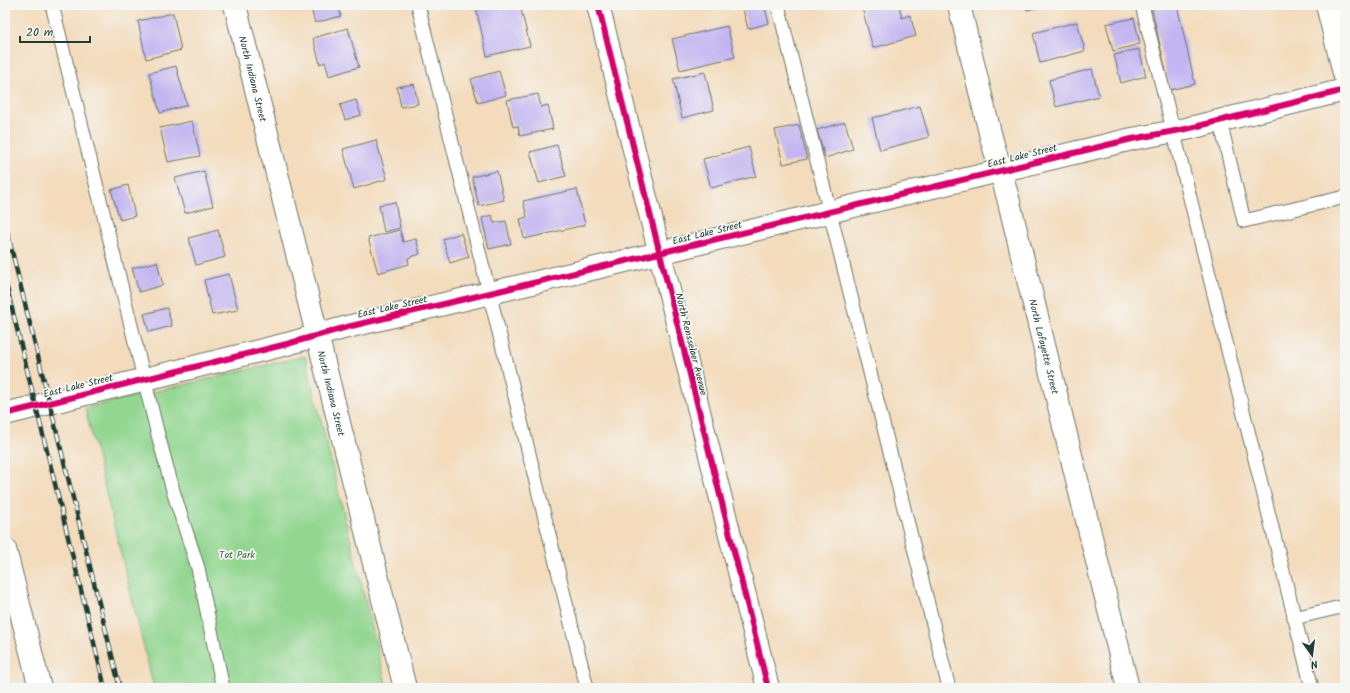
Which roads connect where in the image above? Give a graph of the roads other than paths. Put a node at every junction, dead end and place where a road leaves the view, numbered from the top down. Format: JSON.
{"nodes":[{"id":1,"x":52,"y":5,"type":"edge"},
{"id":2,"x":235,"y":5,"type":"edge"},
{"id":3,"x":418,"y":5,"type":"edge"},
{"id":4,"x":598,"y":5,"type":"edge"},
{"id":5,"x":778,"y":5,"type":"edge"},
{"id":6,"x":959,"y":5,"type":"edge"},
{"id":7,"x":1142,"y":5,"type":"edge"},
{"id":8,"x":1327,"y":5,"type":"edge"},
{"id":9,"x":1345,"y":77,"type":"edge"},
{"id":10,"x":1345,"y":90,"type":"edge"},
{"id":11,"x":1220,"y":121,"type":"junction"},
{"id":12,"x":1173,"y":131,"type":"junction"},
{"id":13,"x":1000,"y":170,"type":"junction"},
{"id":14,"x":1345,"y":197,"type":"edge"},
{"id":15,"x":830,"y":212,"type":"junction"},
{"id":16,"x":659,"y":254,"type":"junction"},
{"id":17,"x":489,"y":294,"type":"junction"},
{"id":18,"x":317,"y":336,"type":"junction"},
{"id":19,"x":144,"y":379,"type":"junction"},
{"id":20,"x":5,"y":414,"type":"edge"},
{"id":21,"x":5,"y":549,"type":"edge"},
{"id":22,"x":1345,"y":606,"type":"edge"},
{"id":23,"x":1294,"y":618,"type":"junction"},
{"id":24,"x":40,"y":688,"type":"edge"},
{"id":25,"x":223,"y":688,"type":"edge"},
{"id":26,"x":404,"y":688,"type":"edge"},
{"id":27,"x":587,"y":688,"type":"edge"},
{"id":28,"x":768,"y":688,"type":"edge"},
{"id":29,"x":949,"y":688,"type":"edge"},
{"id":30,"x":1128,"y":688,"type":"edge"},
{"id":31,"x":1312,"y":688,"type":"edge"}],
"edges":[{"from":1,"to":19,"type":"lane"},
{"from":2,"to":18,"type":"street","name":"North Indiana Street"},
{"from":3,"to":17,"type":"lane"},
{"from":4,"to":16,"type":"street","name":"North Rensselaer Avenue"},
{"from":5,"to":15,"type":"lane"},
{"from":6,"to":13,"type":"street","name":"North Lafayette Street"},
{"from":7,"to":12,"type":"lane"},
{"from":8,"to":9,"type":"street"},
{"from":10,"to":11,"type":"street","name":"East Lake Street"},
{"from":11,"to":12,"type":"street","name":"East Lake Street"},
{"from":11,"to":14,"type":"lane"},
{"from":12,"to":13,"type":"street","name":"East Lake Street"},
{"from":12,"to":23,"type":"lane"},
{"from":13,"to":15,"type":"street","name":"East Lake Street"},
{"from":13,"to":30,"type":"street","name":"North Lafayette Street"},
{"from":15,"to":16,"type":"street","name":"East Lake Street"},
{"from":15,"to":29,"type":"lane"},
{"from":16,"to":17,"type":"street","name":"East Lake Street"},
{"from":16,"to":28,"type":"street","name":"North Rensselaer Avenue"},
{"from":17,"to":18,"type":"street","name":"East Lake Street"},
{"from":17,"to":27,"type":"lane"},
{"from":18,"to":19,"type":"street","name":"East Lake Street"},
{"from":18,"to":26,"type":"street","name":"North Indiana Street"},
{"from":19,"to":20,"type":"street","name":"East Lake Street"},
{"from":19,"to":25,"type":"lane"},
{"from":21,"to":24,"type":"street"},
{"from":22,"to":23,"type":"lane"},
{"from":23,"to":31,"type":"lane"}]}
